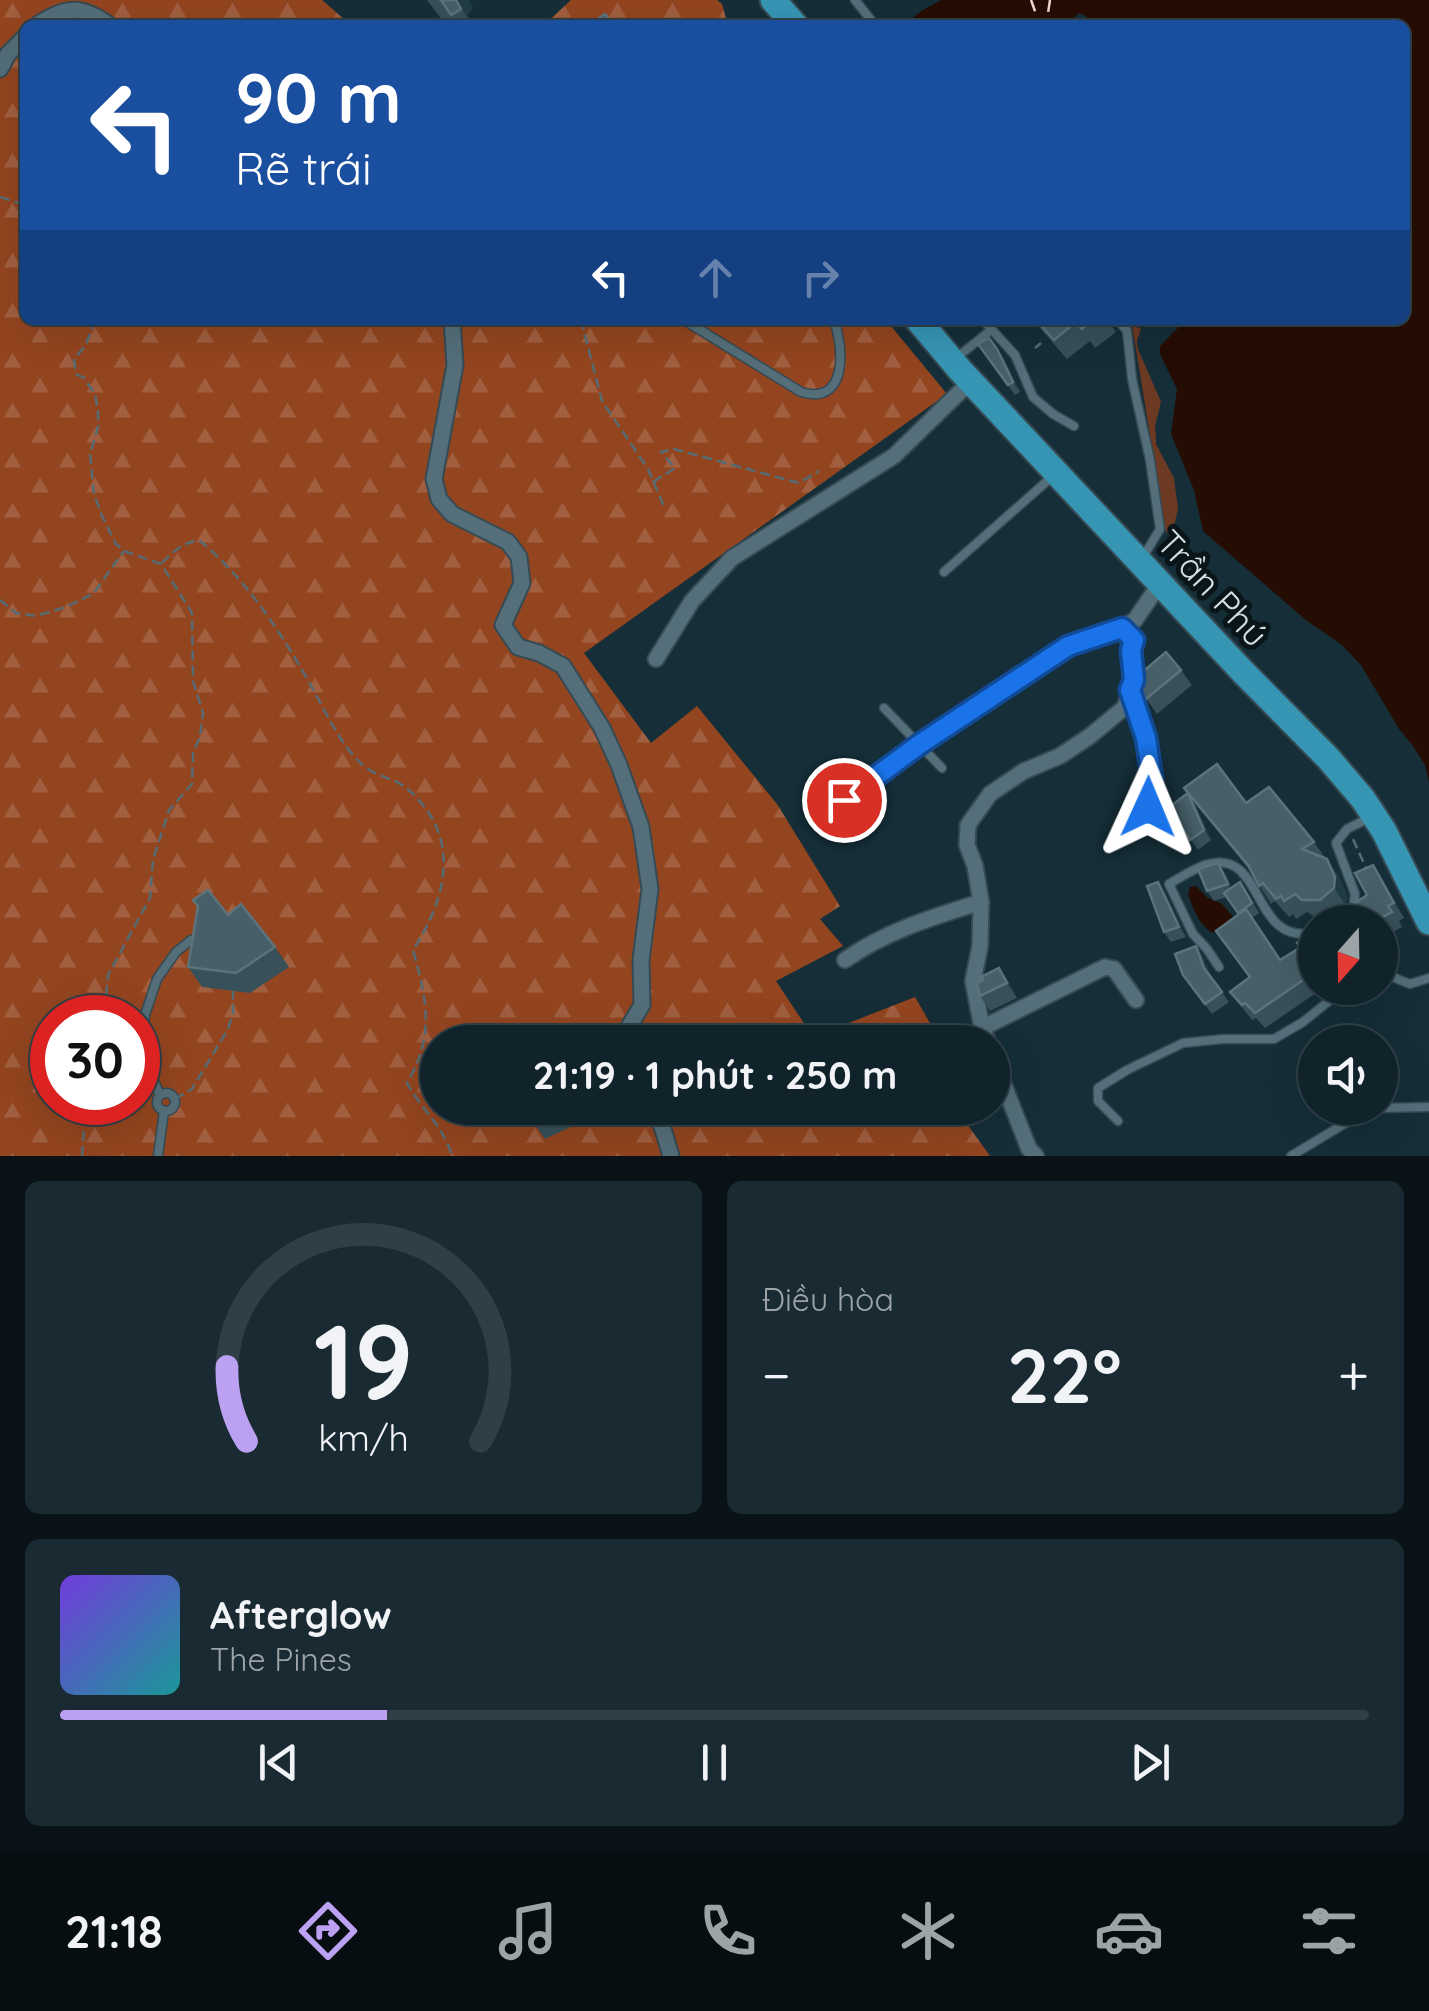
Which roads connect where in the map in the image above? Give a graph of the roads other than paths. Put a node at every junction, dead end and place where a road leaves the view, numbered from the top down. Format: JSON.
{"nodes":[{"id":1,"x":773,"y":0,"type":"edge"},
{"id":2,"x":855,"y":0,"type":"edge"},
{"id":3,"x":44,"y":20,"type":"edge"},
{"id":4,"x":101,"y":20,"type":"edge"},
{"id":5,"x":791,"y":20,"type":"edge"},
{"id":6,"x":871,"y":20,"type":"edge"},
{"id":7,"x":20,"y":42,"type":"edge"},
{"id":8,"x":0,"y":69,"type":"edge"},
{"id":9,"x":452,"y":325,"type":"edge"},
{"id":10,"x":692,"y":325,"type":"edge"},
{"id":11,"x":835,"y":325,"type":"edge"},
{"id":12,"x":922,"y":325,"type":"edge"},
{"id":13,"x":987,"y":325,"type":"edge"},
{"id":14,"x":1122,"y":325,"type":"edge"},
{"id":15,"x":991,"y":330,"type":"junction"},
{"id":16,"x":952,"y":361,"type":"junction"},
{"id":17,"x":971,"y":381,"type":"junction"},
{"id":18,"x":1074,"y":426,"type":"dead end"},
{"id":19,"x":1057,"y":472,"type":"junction"},
{"id":20,"x":1140,"y":560,"type":"junction"},
{"id":21,"x":944,"y":572,"type":"dead end"},
{"id":22,"x":1160,"y":582,"type":"junction"},
{"id":23,"x":1122,"y":628,"type":"junction"},
{"id":24,"x":656,"y":659,"type":"dead end"},
{"id":25,"x":1130,"y":690,"type":"junction"},
{"id":26,"x":884,"y":708,"type":"dead end"},
{"id":27,"x":920,"y":744,"type":"junction"},
{"id":28,"x":942,"y":768,"type":"dead end"},
{"id":29,"x":844,"y":800,"type":"dead end"},
{"id":30,"x":1375,"y":815,"type":"junction"},
{"id":31,"x":1139,"y":828,"type":"dead end"},
{"id":32,"x":981,"y":902,"type":"junction"},
{"id":33,"x":1354,"y":905,"type":"edge"},
{"id":34,"x":1429,"y":922,"type":"edge"},
{"id":35,"x":1298,"y":933,"type":"edge"},
{"id":36,"x":191,"y":940,"type":"edge"},
{"id":37,"x":845,"y":960,"type":"dead end"},
{"id":38,"x":1219,"y":967,"type":"dead end"},
{"id":39,"x":1429,"y":978,"type":"edge"},
{"id":40,"x":1398,"y":979,"type":"edge"},
{"id":41,"x":151,"y":995,"type":"edge"},
{"id":42,"x":1136,"y":1000,"type":"dead end"},
{"id":43,"x":1324,"y":1005,"type":"edge"},
{"id":44,"x":630,"y":1025,"type":"edge"},
{"id":45,"x":983,"y":1025,"type":"edge"},
{"id":46,"x":1003,"y":1025,"type":"edge"},
{"id":47,"x":160,"y":1095,"type":"edge"},
{"id":48,"x":1010,"y":1102,"type":"edge"},
{"id":49,"x":160,"y":1107,"type":"edge"},
{"id":50,"x":1429,"y":1108,"type":"edge"},
{"id":51,"x":164,"y":1111,"type":"junction"},
{"id":52,"x":1118,"y":1121,"type":"dead end"},
{"id":53,"x":661,"y":1125,"type":"edge"},
{"id":54,"x":158,"y":1156,"type":"edge"},
{"id":55,"x":671,"y":1156,"type":"edge"},
{"id":56,"x":1036,"y":1156,"type":"edge"},
{"id":57,"x":1291,"y":1156,"type":"edge"}],
"edges":[{"from":1,"to":5,"type":"main road"},
{"from":2,"to":6,"type":"lane"},
{"from":3,"to":4,"type":"street"},
{"from":7,"to":8,"type":"street"},
{"from":9,"to":44,"type":"street"},
{"from":10,"to":11,"type":"lane"},
{"from":12,"to":16,"type":"main road","name":"Trần Phú"},
{"from":13,"to":15,"type":"lane"},
{"from":14,"to":20,"type":"lane"},
{"from":15,"to":16,"type":"lane"},
{"from":15,"to":18,"type":"lane"},
{"from":16,"to":17,"type":"main road","name":"Trần Phú"},
{"from":17,"to":19,"type":"main road","name":"Trần Phú"},
{"from":17,"to":24,"type":"street"},
{"from":19,"to":20,"type":"main road","name":"Trần Phú"},
{"from":19,"to":21,"type":"lane"},
{"from":20,"to":22,"type":"main road","name":"Trần Phú"},
{"from":22,"to":23,"type":"street"},
{"from":22,"to":30,"type":"main road","name":"Trần Phú"},
{"from":23,"to":25,"type":"street"},
{"from":23,"to":27,"type":"street"},
{"from":25,"to":31,"type":"street"},
{"from":25,"to":32,"type":"street"},
{"from":26,"to":27,"type":"lane"},
{"from":27,"to":28,"type":"lane"},
{"from":27,"to":29,"type":"street"},
{"from":30,"to":33,"type":"lane"},
{"from":30,"to":34,"type":"main road","name":"Trần Phú"},
{"from":32,"to":37,"type":"street"},
{"from":32,"to":45,"type":"street"},
{"from":35,"to":38,"type":"lane"},
{"from":36,"to":41,"type":"lane"},
{"from":39,"to":40,"type":"lane"},
{"from":42,"to":46,"type":"street"},
{"from":43,"to":52,"type":"lane"},
{"from":47,"to":51,"type":"lane"},
{"from":48,"to":56,"type":"street"},
{"from":49,"to":51,"type":"lane"},
{"from":50,"to":57,"type":"lane"},
{"from":51,"to":54,"type":"lane"},
{"from":53,"to":55,"type":"street"}]}
